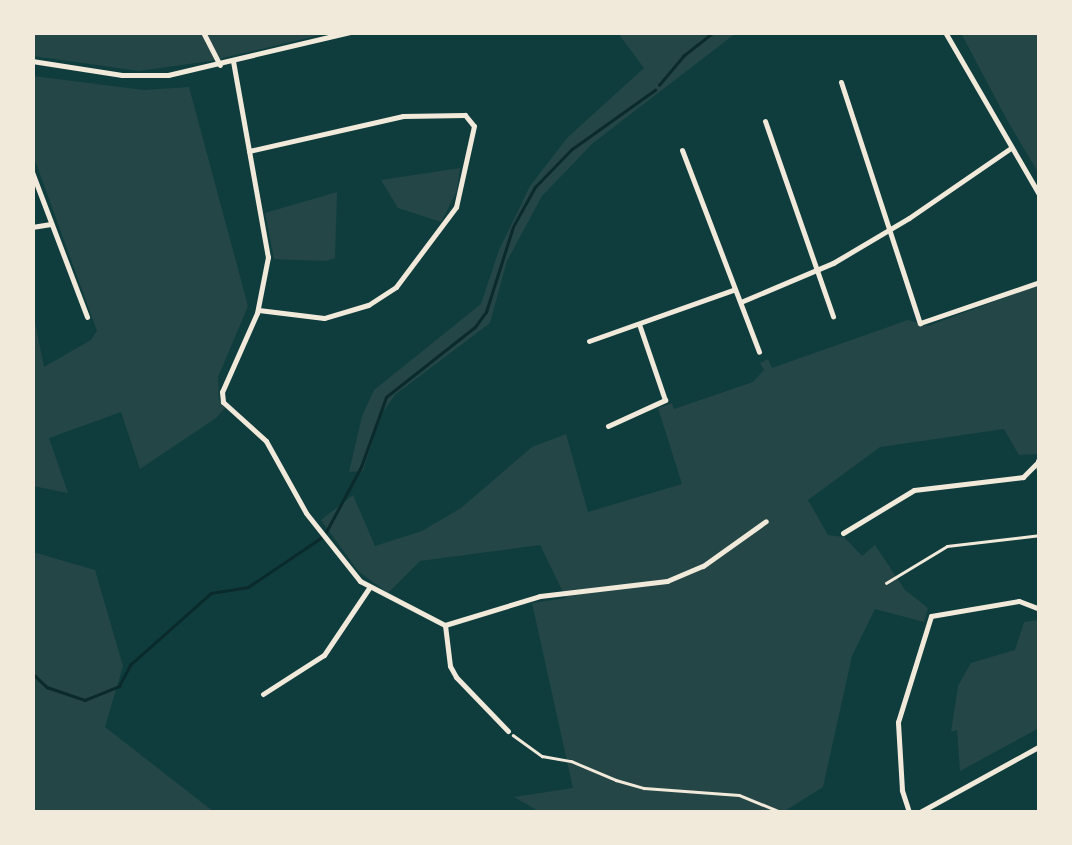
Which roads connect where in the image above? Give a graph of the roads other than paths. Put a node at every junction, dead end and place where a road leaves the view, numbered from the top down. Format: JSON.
{"nodes":[{"id":1,"x":202,"y":32,"type":"edge"},
{"id":2,"x":350,"y":32,"type":"edge"},
{"id":3,"x":945,"y":32,"type":"edge"},
{"id":4,"x":32,"y":60,"type":"edge"},
{"id":5,"x":233,"y":61,"type":"junction"},
{"id":6,"x":220,"y":64,"type":"junction"},
{"id":7,"x":842,"y":82,"type":"dead end"},
{"id":8,"x":765,"y":121,"type":"dead end"},
{"id":9,"x":1011,"y":148,"type":"junction"},
{"id":10,"x":682,"y":150,"type":"dead end"},
{"id":11,"x":248,"y":151,"type":"junction"},
{"id":12,"x":32,"y":172,"type":"edge"},
{"id":13,"x":1040,"y":196,"type":"edge"},
{"id":14,"x":51,"y":224,"type":"junction"},
{"id":15,"x":32,"y":227,"type":"edge"},
{"id":16,"x":891,"y":228,"type":"junction"},
{"id":17,"x":817,"y":270,"type":"junction"},
{"id":18,"x":1040,"y":282,"type":"edge"},
{"id":19,"x":733,"y":290,"type":"junction"},
{"id":20,"x":743,"y":301,"type":"junction"},
{"id":21,"x":258,"y":310,"type":"junction"},
{"id":22,"x":833,"y":316,"type":"dead end"},
{"id":23,"x":87,"y":317,"type":"dead end"},
{"id":24,"x":639,"y":324,"type":"junction"},
{"id":25,"x":589,"y":341,"type":"dead end"},
{"id":26,"x":760,"y":352,"type":"dead end"},
{"id":27,"x":608,"y":426,"type":"dead end"},
{"id":28,"x":1039,"y":460,"type":"edge"},
{"id":29,"x":1040,"y":479,"type":"edge"},
{"id":30,"x":766,"y":521,"type":"dead end"},
{"id":31,"x":843,"y":533,"type":"dead end"},
{"id":32,"x":370,"y":588,"type":"junction"},
{"id":33,"x":1040,"y":608,"type":"edge"},
{"id":34,"x":445,"y":625,"type":"junction"},
{"id":35,"x":262,"y":694,"type":"dead end"},
{"id":36,"x":508,"y":731,"type":"road end"},
{"id":37,"x":1040,"y":746,"type":"edge"},
{"id":38,"x":909,"y":812,"type":"edge"},
{"id":39,"x":920,"y":812,"type":"edge"}],
"edges":[{"from":1,"to":6,"type":"street"},
{"from":2,"to":5,"type":"street"},
{"from":3,"to":9,"type":"street"},
{"from":4,"to":6,"type":"street"},
{"from":5,"to":6,"type":"street"},
{"from":5,"to":11,"type":"street"},
{"from":7,"to":16,"type":"street"},
{"from":8,"to":17,"type":"street"},
{"from":9,"to":13,"type":"street"},
{"from":9,"to":16,"type":"street"},
{"from":10,"to":19,"type":"street"},
{"from":11,"to":21,"type":"street"},
{"from":11,"to":21,"type":"street"},
{"from":12,"to":14,"type":"street"},
{"from":14,"to":15,"type":"street"},
{"from":14,"to":23,"type":"street"},
{"from":16,"to":17,"type":"street"},
{"from":16,"to":18,"type":"street"},
{"from":17,"to":20,"type":"street"},
{"from":17,"to":22,"type":"street"},
{"from":19,"to":20,"type":"street"},
{"from":19,"to":24,"type":"street"},
{"from":20,"to":26,"type":"street"},
{"from":21,"to":32,"type":"street"},
{"from":24,"to":25,"type":"street"},
{"from":24,"to":27,"type":"street"},
{"from":28,"to":29,"type":"street"},
{"from":28,"to":31,"type":"street"},
{"from":30,"to":34,"type":"street"},
{"from":32,"to":34,"type":"street"},
{"from":32,"to":35,"type":"street"},
{"from":33,"to":38,"type":"street"},
{"from":34,"to":36,"type":"street"},
{"from":37,"to":39,"type":"street"}]}
